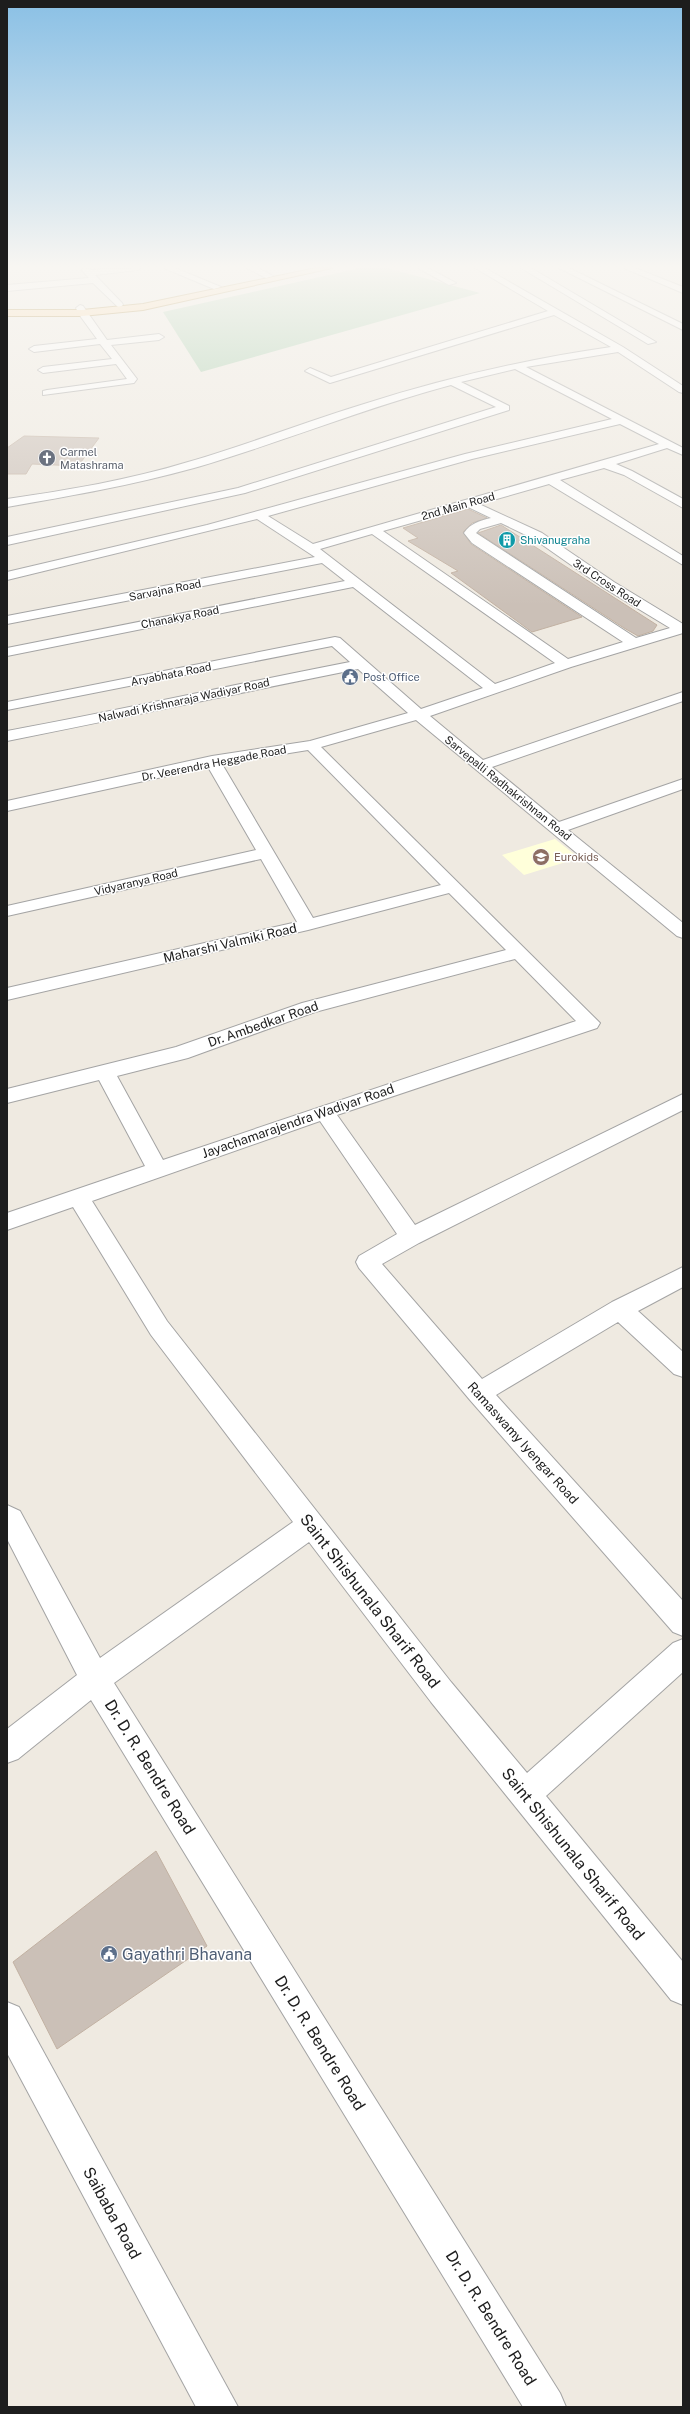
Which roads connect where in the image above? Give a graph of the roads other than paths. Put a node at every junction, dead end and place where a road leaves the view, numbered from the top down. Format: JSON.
{"nodes":[{"id":1,"x":131,"y":381,"type":"edge"},
{"id":2,"x":458,"y":381,"type":"edge"},
{"id":3,"x":545,"y":381,"type":"edge"},
{"id":4,"x":669,"y":381,"type":"edge"},
{"id":5,"x":453,"y":382,"type":"junction"},
{"id":6,"x":683,"y":390,"type":"edge"},
{"id":7,"x":47,"y":393,"type":"dead end"},
{"id":8,"x":622,"y":420,"type":"junction"},
{"id":9,"x":669,"y":444,"type":"junction"},
{"id":10,"x":683,"y":452,"type":"edge"},
{"id":11,"x":605,"y":464,"type":"junction"},
{"id":12,"x":551,"y":480,"type":"junction"},
{"id":13,"x":7,"y":503,"type":"edge"},
{"id":14,"x":470,"y":503,"type":"junction"},
{"id":15,"x":683,"y":504,"type":"edge"},
{"id":16,"x":259,"y":515,"type":"junction"},
{"id":17,"x":500,"y":519,"type":"junction"},
{"id":18,"x":373,"y":530,"type":"junction"},
{"id":19,"x":7,"y":541,"type":"edge"},
{"id":20,"x":311,"y":548,"type":"junction"},
{"id":21,"x":323,"y":559,"type":"junction"},
{"id":22,"x":683,"y":561,"type":"edge"},
{"id":23,"x":7,"y":576,"type":"edge"},
{"id":24,"x":354,"y":583,"type":"junction"},
{"id":25,"x":7,"y":620,"type":"edge"},
{"id":26,"x":683,"y":628,"type":"edge"},
{"id":27,"x":335,"y":641,"type":"joint"},
{"id":28,"x":632,"y":642,"type":"junction"},
{"id":29,"x":7,"y":652,"type":"edge"},
{"id":30,"x":360,"y":664,"type":"junction"},
{"id":31,"x":566,"y":664,"type":"junction"},
{"id":32,"x":493,"y":689,"type":"junction"},
{"id":33,"x":683,"y":696,"type":"edge"},
{"id":34,"x":7,"y":706,"type":"edge"},
{"id":35,"x":419,"y":715,"type":"junction"},
{"id":36,"x":7,"y":736,"type":"edge"},
{"id":37,"x":311,"y":745,"type":"junction"},
{"id":38,"x":212,"y":761,"type":"junction"},
{"id":39,"x":481,"y":766,"type":"junction"},
{"id":40,"x":682,"y":786,"type":"edge"},
{"id":41,"x":7,"y":806,"type":"edge"},
{"id":42,"x":557,"y":828,"type":"junction"},
{"id":43,"x":266,"y":853,"type":"junction"},
{"id":44,"x":452,"y":887,"type":"junction"},
{"id":45,"x":7,"y":911,"type":"edge"},
{"id":46,"x":308,"y":925,"type":"junction"},
{"id":47,"x":683,"y":932,"type":"edge"},
{"id":48,"x":519,"y":952,"type":"junction"},
{"id":49,"x":7,"y":994,"type":"edge"},
{"id":50,"x":105,"y":1072,"type":"junction"},
{"id":51,"x":7,"y":1096,"type":"edge"},
{"id":52,"x":683,"y":1101,"type":"edge"},
{"id":53,"x":324,"y":1112,"type":"junction"},
{"id":54,"x":157,"y":1169,"type":"junction"},
{"id":55,"x":79,"y":1198,"type":"junction"},
{"id":56,"x":7,"y":1222,"type":"edge"},
{"id":57,"x":411,"y":1237,"type":"junction"},
{"id":58,"x":683,"y":1276,"type":"edge"},
{"id":59,"x":620,"y":1309,"type":"junction"},
{"id":60,"x":683,"y":1367,"type":"edge"},
{"id":61,"x":479,"y":1393,"type":"junction"},
{"id":62,"x":7,"y":1517,"type":"edge"},
{"id":63,"x":311,"y":1525,"type":"junction"},
{"id":64,"x":683,"y":1622,"type":"edge"},
{"id":65,"x":683,"y":1653,"type":"edge"},
{"id":66,"x":95,"y":1679,"type":"junction"},
{"id":67,"x":7,"y":1748,"type":"edge"},
{"id":68,"x":525,"y":1794,"type":"junction"},
{"id":69,"x":683,"y":1988,"type":"edge"},
{"id":70,"x":7,"y":2019,"type":"edge"},
{"id":71,"x":218,"y":2407,"type":"edge"},
{"id":72,"x":546,"y":2407,"type":"edge"}],
"edges":[{"from":1,"to":7,"type":"street"},
{"from":2,"to":5,"type":"street"},
{"from":3,"to":8,"type":"street"},
{"from":4,"to":6,"type":"street"},
{"from":5,"to":13,"type":"street"},
{"from":5,"to":19,"type":"street"},
{"from":8,"to":9,"type":"street"},
{"from":8,"to":16,"type":"street"},
{"from":9,"to":10,"type":"street"},
{"from":9,"to":11,"type":"street","name":"2nd Main Road"},
{"from":11,"to":12,"type":"street","name":"2nd Main Road"},
{"from":11,"to":15,"type":"street"},
{"from":12,"to":14,"type":"street","name":"2nd Main Road"},
{"from":12,"to":22,"type":"street"},
{"from":14,"to":17,"type":"street","name":"3rd Cross Road"},
{"from":14,"to":18,"type":"street","name":"2nd Main Road"},
{"from":16,"to":20,"type":"street"},
{"from":16,"to":23,"type":"street"},
{"from":17,"to":26,"type":"street","name":"3rd Cross Road"},
{"from":17,"to":28,"type":"street"},
{"from":18,"to":20,"type":"street","name":"2nd Main Road"},
{"from":18,"to":31,"type":"street"},
{"from":20,"to":21,"type":"street"},
{"from":21,"to":24,"type":"street"},
{"from":21,"to":25,"type":"street","name":"Sarvajna Road"},
{"from":24,"to":29,"type":"street","name":"Chanakya Road"},
{"from":24,"to":32,"type":"street"},
{"from":26,"to":28,"type":"street","name":"Dr. Veerendra Heggade Road"},
{"from":27,"to":30,"type":"street","name":"Sarvepalli Radhakrishnan Road"},
{"from":27,"to":34,"type":"street","name":"Aryabhata Road"},
{"from":28,"to":31,"type":"street","name":"Dr. Veerendra Heggade Road"},
{"from":30,"to":35,"type":"street","name":"Sarvepalli Radhakrishnan Road"},
{"from":30,"to":36,"type":"street","name":"Nalwadi Krishnaraja Wadiyar Road"},
{"from":31,"to":32,"type":"street","name":"Dr. Veerendra Heggade Road"},
{"from":32,"to":35,"type":"street","name":"Dr. Veerendra Heggade Road"},
{"from":33,"to":39,"type":"street"},
{"from":35,"to":37,"type":"street","name":"Dr. Veerendra Heggade Road"},
{"from":35,"to":39,"type":"street","name":"Sarvepalli Radhakrishnan Road"},
{"from":37,"to":38,"type":"street","name":"Dr. Veerendra Heggade Road"},
{"from":37,"to":44,"type":"street"},
{"from":38,"to":41,"type":"street","name":"Dr. Veerendra Heggade Road"},
{"from":38,"to":43,"type":"street"},
{"from":39,"to":42,"type":"street","name":"Sarvepalli Radhakrishnan Road"},
{"from":40,"to":42,"type":"street"},
{"from":42,"to":47,"type":"street","name":"Sarvepalli Radhakrishnan Road"},
{"from":43,"to":45,"type":"street","name":"Vidyaranya Road"},
{"from":43,"to":46,"type":"street"},
{"from":44,"to":46,"type":"street","name":"Maharshi Valmiki Road"},
{"from":44,"to":48,"type":"street"},
{"from":46,"to":49,"type":"street","name":"Maharshi Valmiki Road"},
{"from":48,"to":50,"type":"street","name":"Dr. Ambedkar Road"},
{"from":48,"to":53,"type":"street","name":"Jayachamarajendra Wadiyar Road"},
{"from":50,"to":51,"type":"street","name":"Dr. Ambedkar Road"},
{"from":50,"to":54,"type":"street"},
{"from":52,"to":57,"type":"street"},
{"from":53,"to":54,"type":"street","name":"Jayachamarajendra Wadiyar Road"},
{"from":53,"to":57,"type":"street"},
{"from":54,"to":55,"type":"street","name":"Jayachamarajendra Wadiyar Road"},
{"from":55,"to":56,"type":"street","name":"Jayachamarajendra Wadiyar Road"},
{"from":55,"to":63,"type":"street","name":"Saint Shishunala Sharif Road"},
{"from":57,"to":61,"type":"street","name":"Ramaswamy Iyengar Road"},
{"from":58,"to":59,"type":"street"},
{"from":59,"to":60,"type":"street"},
{"from":59,"to":61,"type":"street"},
{"from":61,"to":64,"type":"street","name":"Ramaswamy Iyengar Road"},
{"from":62,"to":66,"type":"street","name":"Dr. D. R. Bendre Road"},
{"from":63,"to":66,"type":"street"},
{"from":63,"to":68,"type":"street","name":"Saint Shishunala Sharif Road"},
{"from":65,"to":68,"type":"street"},
{"from":66,"to":67,"type":"street"},
{"from":66,"to":72,"type":"street","name":"Dr. D. R. Bendre Road"},
{"from":68,"to":69,"type":"street","name":"Saint Shishunala Sharif Road"},
{"from":70,"to":71,"type":"street","name":"Saibaba Road"}]}
